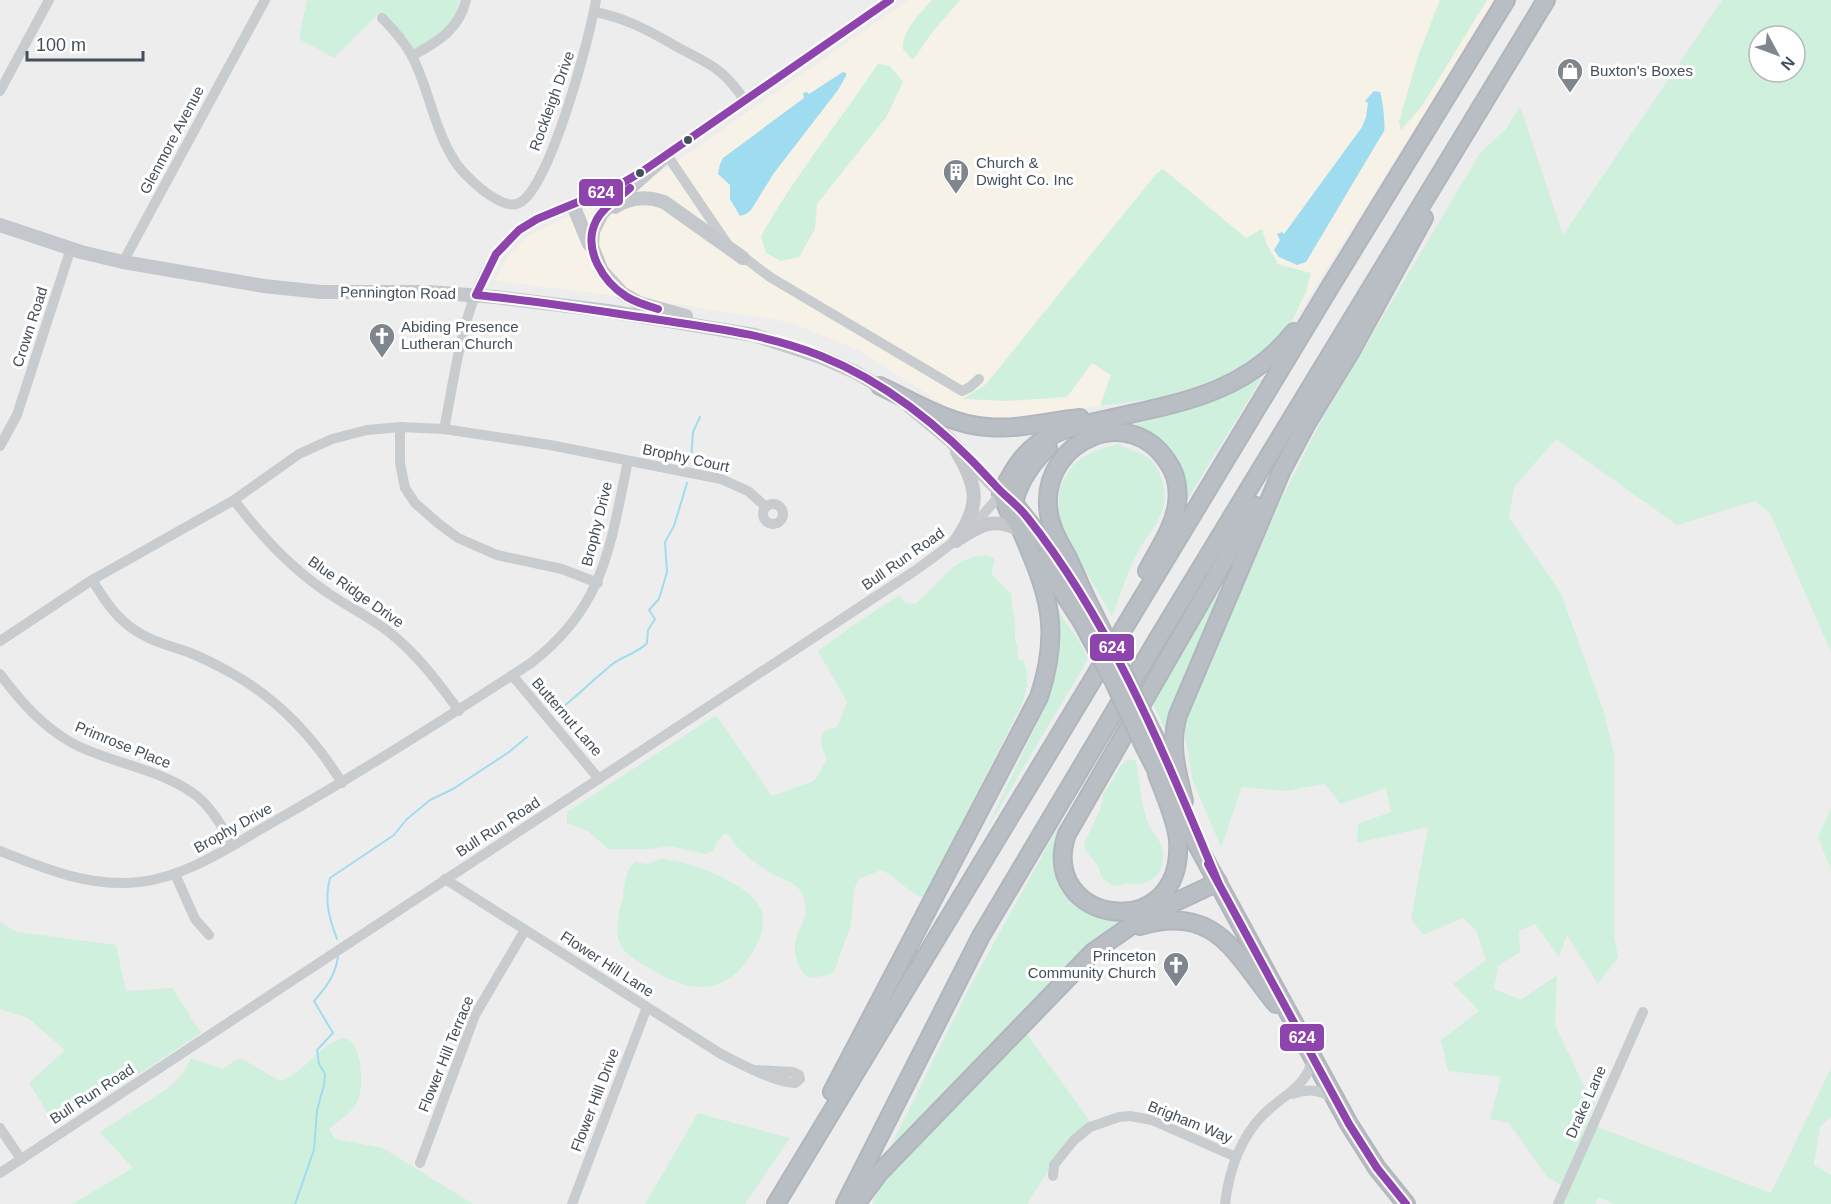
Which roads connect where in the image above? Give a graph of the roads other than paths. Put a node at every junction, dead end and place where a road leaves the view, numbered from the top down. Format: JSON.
{"nodes":[{"id":1,"x":49,"y":0,"type":"edge"},
{"id":2,"x":265,"y":0,"type":"edge"},
{"id":3,"x":466,"y":0,"type":"edge"},
{"id":4,"x":596,"y":0,"type":"edge"},
{"id":5,"x":890,"y":0,"type":"edge"},
{"id":6,"x":1506,"y":0,"type":"edge"},
{"id":7,"x":1546,"y":0,"type":"edge"},
{"id":8,"x":594,"y":12,"type":"junction"},
{"id":9,"x":382,"y":18,"type":"dead end"},
{"id":10,"x":412,"y":56,"type":"junction"},
{"id":11,"x":1506,"y":64,"type":"junction"},
{"id":12,"x":0,"y":91,"type":"edge"},
{"id":13,"x":745,"y":100,"type":"junction"},
{"id":14,"x":667,"y":155,"type":"junction"},
{"id":15,"x":573,"y":205,"type":"junction"},
{"id":16,"x":0,"y":225,"type":"edge"},
{"id":17,"x":71,"y":248,"type":"junction"},
{"id":18,"x":593,"y":249,"type":"junction"},
{"id":19,"x":743,"y":258,"type":"junction"},
{"id":20,"x":123,"y":262,"type":"junction"},
{"id":21,"x":1330,"y":287,"type":"junction"},
{"id":22,"x":476,"y":295,"type":"junction"},
{"id":23,"x":754,"y":335,"type":"junction"},
{"id":24,"x":979,"y":379,"type":"dead end"},
{"id":25,"x":880,"y":387,"type":"junction"},
{"id":26,"x":1153,"y":409,"type":"junction"},
{"id":27,"x":1306,"y":423,"type":"junction"},
{"id":28,"x":400,"y":427,"type":"junction"},
{"id":29,"x":444,"y":429,"type":"junction"},
{"id":30,"x":950,"y":440,"type":"junction"},
{"id":31,"x":0,"y":446,"type":"edge"},
{"id":32,"x":628,"y":460,"type":"junction"},
{"id":33,"x":234,"y":500,"type":"junction"},
{"id":34,"x":766,"y":507,"type":"dead end"},
{"id":35,"x":1012,"y":511,"type":"junction"},
{"id":36,"x":956,"y":541,"type":"junction"},
{"id":37,"x":92,"y":580,"type":"junction"},
{"id":38,"x":598,"y":583,"type":"junction"},
{"id":39,"x":1087,"y":616,"type":"junction"},
{"id":40,"x":0,"y":641,"type":"edge"},
{"id":41,"x":0,"y":674,"type":"edge"},
{"id":42,"x":512,"y":675,"type":"junction"},
{"id":43,"x":459,"y":711,"type":"junction"},
{"id":44,"x":1057,"y":740,"type":"junction"},
{"id":45,"x":1150,"y":742,"type":"junction"},
{"id":46,"x":1157,"y":774,"type":"junction"},
{"id":47,"x":599,"y":779,"type":"junction"},
{"id":48,"x":342,"y":783,"type":"junction"},
{"id":49,"x":1184,"y":801,"type":"junction"},
{"id":50,"x":233,"y":845,"type":"junction"},
{"id":51,"x":0,"y":851,"type":"edge"},
{"id":52,"x":175,"y":874,"type":"junction"},
{"id":53,"x":445,"y":879,"type":"junction"},
{"id":54,"x":1218,"y":882,"type":"junction"},
{"id":55,"x":525,"y":930,"type":"junction"},
{"id":56,"x":209,"y":935,"type":"dead end"},
{"id":57,"x":1104,"y":943,"type":"junction"},
{"id":58,"x":647,"y":1007,"type":"junction"},
{"id":59,"x":1642,"y":1012,"type":"dead end"},
{"id":60,"x":1301,"y":1035,"type":"junction"},
{"id":61,"x":1313,"y":1058,"type":"junction"},
{"id":62,"x":756,"y":1070,"type":"dead end"},
{"id":63,"x":1287,"y":1095,"type":"junction"},
{"id":64,"x":1335,"y":1099,"type":"junction"},
{"id":65,"x":0,"y":1128,"type":"edge"},
{"id":66,"x":1236,"y":1157,"type":"junction"},
{"id":67,"x":21,"y":1159,"type":"junction"},
{"id":68,"x":420,"y":1163,"type":"dead end"},
{"id":69,"x":0,"y":1173,"type":"edge"},
{"id":70,"x":1053,"y":1176,"type":"dead end"},
{"id":71,"x":572,"y":1204,"type":"edge"},
{"id":72,"x":771,"y":1204,"type":"edge"},
{"id":73,"x":776,"y":1204,"type":"edge"},
{"id":74,"x":845,"y":1204,"type":"edge"},
{"id":75,"x":856,"y":1204,"type":"edge"},
{"id":76,"x":1226,"y":1204,"type":"edge"},
{"id":77,"x":1406,"y":1204,"type":"edge"},
{"id":78,"x":1558,"y":1204,"type":"edge"}],
"edges":[{"from":1,"to":12,"type":"street"},
{"from":2,"to":20,"type":"street","name":"Glenmore Avenue"},
{"from":3,"to":10,"type":"street"},
{"from":4,"to":8,"type":"street","name":"Rockleigh Drive"},
{"from":5,"to":13,"type":"street"},
{"from":6,"to":21,"type":"highway"},
{"from":7,"to":11,"type":"highway"},
{"from":8,"to":10,"type":"street","name":"Rockleigh Drive"},
{"from":8,"to":13,"type":"street"},
{"from":9,"to":10,"type":"street"},
{"from":11,"to":27,"type":"highway"},
{"from":11,"to":74,"type":"highway"},
{"from":13,"to":14,"type":"street"},
{"from":14,"to":15,"type":"street"},
{"from":14,"to":18,"type":"main road"},
{"from":14,"to":19,"type":"street"},
{"from":15,"to":18,"type":"main road"},
{"from":15,"to":22,"type":"street"},
{"from":16,"to":17,"type":"main road","name":"Pennington Road"},
{"from":17,"to":20,"type":"main road","name":"Pennington Road"},
{"from":17,"to":31,"type":"street","name":"Crown Road"},
{"from":18,"to":19,"type":"main road"},
{"from":18,"to":23,"type":"main road"},
{"from":19,"to":24,"type":"street"},
{"from":20,"to":22,"type":"main road","name":"Pennington Road"},
{"from":21,"to":26,"type":"highway"},
{"from":21,"to":44,"type":"highway"},
{"from":22,"to":23,"type":"main road","name":"Pennington Road"},
{"from":22,"to":29,"type":"street"},
{"from":23,"to":25,"type":"main road","name":"Pennington Road"},
{"from":25,"to":26,"type":"highway"},
{"from":25,"to":30,"type":"main road","name":"Pennington Road"},
{"from":26,"to":35,"type":"highway"},
{"from":27,"to":46,"type":"highway"},
{"from":27,"to":49,"type":"highway"},
{"from":28,"to":29,"type":"street"},
{"from":28,"to":33,"type":"street"},
{"from":28,"to":38,"type":"street"},
{"from":29,"to":32,"type":"street"},
{"from":30,"to":35,"type":"main road","name":"Pennington Road"},
{"from":30,"to":36,"type":"main road"},
{"from":32,"to":34,"type":"street","name":"Brophy Court"},
{"from":32,"to":38,"type":"street","name":"Brophy Drive"},
{"from":33,"to":37,"type":"street"},
{"from":33,"to":43,"type":"street","name":"Blue Ridge Drive"},
{"from":35,"to":36,"type":"main road"},
{"from":35,"to":36,"type":"street","name":"Bull Run Road"},
{"from":35,"to":39,"type":"highway","name":"Pennington Road"},
{"from":35,"to":39,"type":"highway","name":"Pennington Road"},
{"from":35,"to":72,"type":"highway"},
{"from":36,"to":47,"type":"street","name":"Bull Run Road"},
{"from":37,"to":40,"type":"street"},
{"from":37,"to":48,"type":"street"},
{"from":38,"to":42,"type":"street","name":"Brophy Drive"},
{"from":39,"to":44,"type":"highway"},
{"from":39,"to":45,"type":"highway","name":"Pennington Road","bridge":true},
{"from":41,"to":50,"type":"street","name":"Primrose Place"},
{"from":42,"to":43,"type":"street","name":"Brophy Drive"},
{"from":42,"to":47,"type":"street","name":"Butternut Lane"},
{"from":43,"to":48,"type":"street","name":"Brophy Drive"},
{"from":44,"to":73,"type":"highway"},
{"from":45,"to":46,"type":"highway","name":"Pennington Road"},
{"from":45,"to":49,"type":"highway","name":"Pennington Road"},
{"from":46,"to":54,"type":"highway","name":"Pennington Road"},
{"from":47,"to":53,"type":"street","name":"Bull Run Road"},
{"from":48,"to":50,"type":"street","name":"Brophy Drive"},
{"from":49,"to":54,"type":"highway","name":"Pennington Road"},
{"from":50,"to":52,"type":"street","name":"Brophy Drive"},
{"from":51,"to":52,"type":"street","name":"Brophy Drive"},
{"from":52,"to":56,"type":"street"},
{"from":53,"to":55,"type":"street","name":"Flower Hill Lane"},
{"from":53,"to":67,"type":"street","name":"Bull Run Road"},
{"from":54,"to":57,"type":"highway"},
{"from":54,"to":60,"type":"highway","name":"Pennington Road"},
{"from":55,"to":58,"type":"street","name":"Flower Hill Lane"},
{"from":55,"to":68,"type":"street","name":"Flower Hill Terrace"},
{"from":57,"to":60,"type":"highway"},
{"from":57,"to":75,"type":"highway"},
{"from":58,"to":62,"type":"street","name":"Flower Hill Lane"},
{"from":58,"to":71,"type":"street","name":"Flower Hill Drive"},
{"from":59,"to":78,"type":"street","name":"Drake Lane"},
{"from":60,"to":61,"type":"highway","name":"Pennington Road"},
{"from":61,"to":63,"type":"street"},
{"from":61,"to":64,"type":"highway","name":"Pennington Road"},
{"from":63,"to":64,"type":"street"},
{"from":63,"to":66,"type":"street"},
{"from":64,"to":77,"type":"highway","name":"Pennington Road"},
{"from":65,"to":67,"type":"street"},
{"from":66,"to":70,"type":"street","name":"Brigham Way"},
{"from":66,"to":76,"type":"street"},
{"from":67,"to":69,"type":"street","name":"Bull Run Road"}]}
